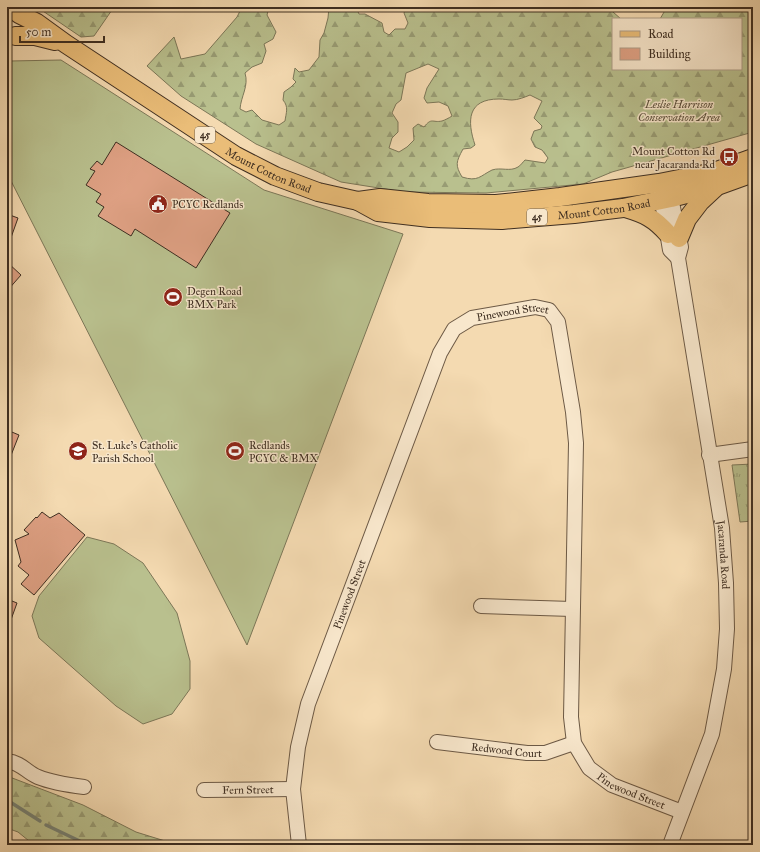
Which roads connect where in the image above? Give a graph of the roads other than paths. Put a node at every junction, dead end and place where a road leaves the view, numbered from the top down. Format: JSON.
{"nodes":[{"id":1,"x":16,"y":9,"type":"edge"},
{"id":2,"x":11,"y":38,"type":"edge"},
{"id":3,"x":66,"y":44,"type":"junction"},
{"id":4,"x":753,"y":158,"type":"edge"},
{"id":5,"x":753,"y":173,"type":"edge"},
{"id":6,"x":717,"y":186,"type":"junction"},
{"id":7,"x":665,"y":191,"type":"junction"},
{"id":8,"x":358,"y":201,"type":"junction"},
{"id":9,"x":623,"y":208,"type":"junction"},
{"id":10,"x":673,"y":236,"type":"junction"},
{"id":11,"x":753,"y":449,"type":"edge"},
{"id":12,"x":709,"y":455,"type":"junction"},
{"id":13,"x":481,"y":606,"type":"dead end"},
{"id":14,"x":572,"y":609,"type":"junction"},
{"id":15,"x":437,"y":742,"type":"dead end"},
{"id":16,"x":574,"y":743,"type":"junction"},
{"id":17,"x":7,"y":761,"type":"edge"},
{"id":18,"x":84,"y":787,"type":"dead end"},
{"id":19,"x":293,"y":789,"type":"junction"},
{"id":20,"x":204,"y":790,"type":"dead end"},
{"id":21,"x":682,"y":812,"type":"junction"},
{"id":22,"x":299,"y":845,"type":"edge"},
{"id":23,"x":670,"y":845,"type":"edge"}],
"edges":[{"from":1,"to":2,"type":"main road","number":"45"},
{"from":1,"to":3,"type":"main road","name":"Mount Cotton Road","number":"45"},
{"from":2,"to":3,"type":"main road","name":"Mount Cotton Road","number":"45"},
{"from":3,"to":8,"type":"main road","name":"Mount Cotton Road","number":"45"},
{"from":4,"to":7,"type":"main road","name":"Mount Cotton Road","number":"45"},
{"from":5,"to":6,"type":"main road","name":"Mount Cotton Road","number":"45"},
{"from":6,"to":7,"type":"main road","name":"Mount Cotton Road","number":"45"},
{"from":6,"to":10,"type":"main road"},
{"from":7,"to":8,"type":"main road","name":"Mount Cotton Road","number":"45"},
{"from":7,"to":9,"type":"main road","name":"Mount Cotton Road","number":"45"},
{"from":7,"to":10,"type":"street","name":"Jacaranda Road"},
{"from":8,"to":9,"type":"main road","name":"Mount Cotton Road","number":"45"},
{"from":9,"to":10,"type":"main road"},
{"from":10,"to":12,"type":"street","name":"Jacaranda Road"},
{"from":11,"to":12,"type":"street"},
{"from":12,"to":21,"type":"street","name":"Jacaranda Road"},
{"from":13,"to":14,"type":"street"},
{"from":14,"to":16,"type":"street","name":"Pinewood Street"},
{"from":14,"to":19,"type":"street","name":"Pinewood Street"},
{"from":15,"to":16,"type":"street","name":"Redwood Court"},
{"from":16,"to":21,"type":"street","name":"Pinewood Street"},
{"from":17,"to":18,"type":"street"},
{"from":19,"to":20,"type":"street","name":"Fern Street"},
{"from":19,"to":22,"type":"street","name":"Pinewood Street"},
{"from":21,"to":23,"type":"street","name":"Jacaranda Road"}]}
